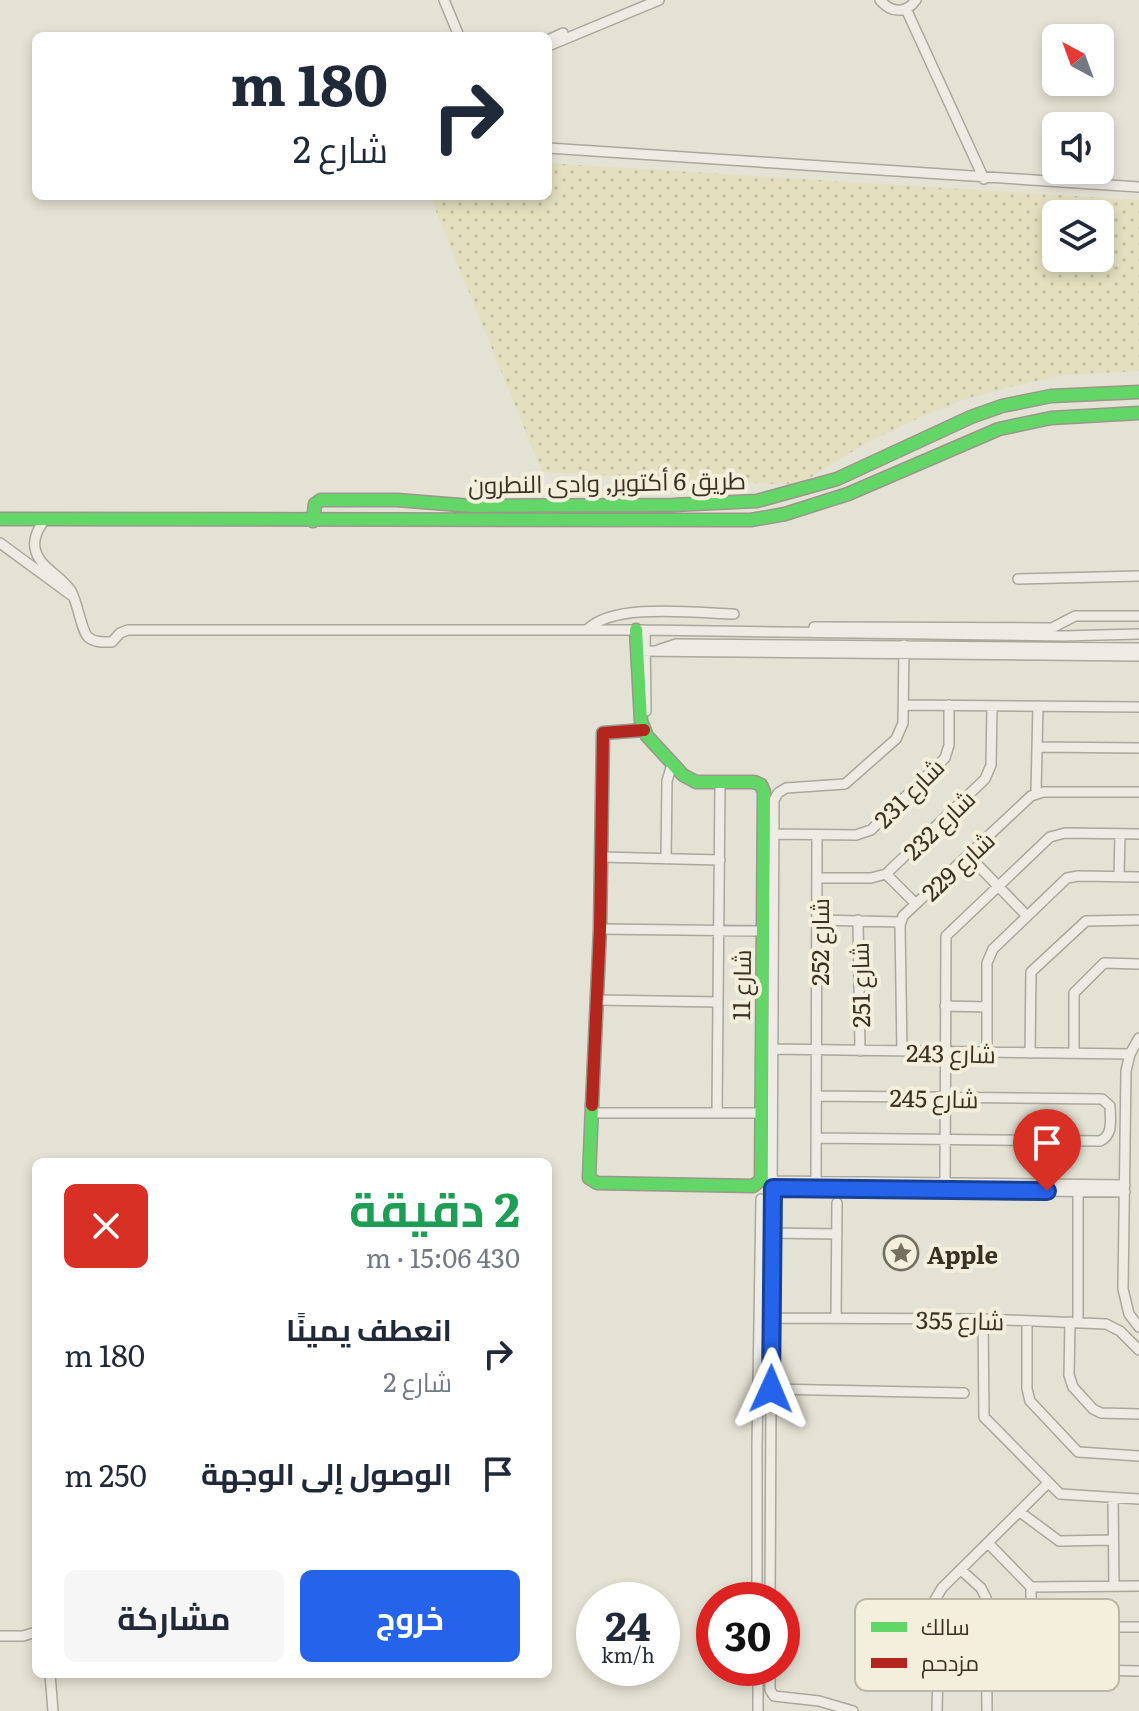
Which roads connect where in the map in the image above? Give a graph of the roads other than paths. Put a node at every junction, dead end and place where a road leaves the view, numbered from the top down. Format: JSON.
{"nodes":[{"id":1,"x":444,"y":0,"type":"edge"},
{"id":2,"x":450,"y":0,"type":"edge"},
{"id":3,"x":659,"y":0,"type":"edge"},
{"id":4,"x":880,"y":0,"type":"edge"},
{"id":5,"x":916,"y":0,"type":"edge"},
{"id":6,"x":643,"y":2,"type":"edge"},
{"id":7,"x":906,"y":9,"type":"junction"},
{"id":8,"x":582,"y":29,"type":"junction"},
{"id":9,"x":457,"y":32,"type":"edge"},
{"id":10,"x":463,"y":32,"type":"edge"},
{"id":11,"x":552,"y":39,"type":"edge"},
{"id":12,"x":552,"y":44,"type":"edge"},
{"id":13,"x":552,"y":148,"type":"edge"},
{"id":14,"x":984,"y":179,"type":"junction"},
{"id":15,"x":1139,"y":187,"type":"edge"},
{"id":16,"x":1139,"y":392,"type":"edge"},
{"id":17,"x":1139,"y":413,"type":"edge"},
{"id":18,"x":0,"y":519,"type":"edge"},
{"id":19,"x":45,"y":519,"type":"junction"},
{"id":20,"x":313,"y":521,"type":"junction"},
{"id":21,"x":0,"y":543,"type":"edge"},
{"id":22,"x":1139,"y":576,"type":"edge"},
{"id":23,"x":1018,"y":579,"type":"dead end"},
{"id":24,"x":73,"y":596,"type":"junction"},
{"id":25,"x":734,"y":614,"type":"dead end"},
{"id":26,"x":1092,"y":615,"type":"junction"},
{"id":27,"x":1139,"y":616,"type":"edge"},
{"id":28,"x":1061,"y":624,"type":"junction"},
{"id":29,"x":587,"y":630,"type":"junction"},
{"id":30,"x":644,"y":630,"type":"junction"},
{"id":31,"x":744,"y":630,"type":"junction"},
{"id":32,"x":1139,"y":634,"type":"edge"},
{"id":33,"x":1091,"y":635,"type":"junction"},
{"id":34,"x":1063,"y":636,"type":"junction"},
{"id":35,"x":1139,"y":648,"type":"edge"},
{"id":36,"x":904,"y":649,"type":"junction"},
{"id":37,"x":640,"y":650,"type":"junction"},
{"id":38,"x":1139,"y":656,"type":"edge"},
{"id":39,"x":904,"y":705,"type":"junction"},
{"id":40,"x":949,"y":705,"type":"junction"},
{"id":41,"x":992,"y":706,"type":"junction"},
{"id":42,"x":1038,"y":706,"type":"junction"},
{"id":43,"x":1139,"y":707,"type":"edge"},
{"id":44,"x":644,"y":730,"type":"junction"},
{"id":45,"x":1038,"y":747,"type":"junction"},
{"id":46,"x":1139,"y":748,"type":"edge"},
{"id":47,"x":672,"y":764,"type":"junction"},
{"id":48,"x":720,"y":784,"type":"junction"},
{"id":49,"x":1139,"y":792,"type":"edge"},
{"id":50,"x":1036,"y":793,"type":"junction"},
{"id":51,"x":769,"y":796,"type":"junction"},
{"id":52,"x":774,"y":834,"type":"junction"},
{"id":53,"x":1120,"y":834,"type":"junction"},
{"id":54,"x":1139,"y":834,"type":"edge"},
{"id":55,"x":817,"y":835,"type":"junction"},
{"id":56,"x":968,"y":855,"type":"junction"},
{"id":57,"x":601,"y":857,"type":"junction"},
{"id":58,"x":666,"y":859,"type":"junction"},
{"id":59,"x":720,"y":860,"type":"junction"},
{"id":60,"x":886,"y":874,"type":"junction"},
{"id":61,"x":1119,"y":876,"type":"junction"},
{"id":62,"x":1139,"y":877,"type":"edge"},
{"id":63,"x":818,"y":878,"type":"junction"},
{"id":64,"x":997,"y":885,"type":"junction"},
{"id":65,"x":916,"y":904,"type":"junction"},
{"id":66,"x":1027,"y":916,"type":"junction"},
{"id":67,"x":818,"y":920,"type":"junction"},
{"id":68,"x":858,"y":920,"type":"junction"},
{"id":69,"x":1139,"y":920,"type":"edge"},
{"id":70,"x":900,"y":922,"type":"junction"},
{"id":71,"x":600,"y":929,"type":"junction"},
{"id":72,"x":719,"y":931,"type":"junction"},
{"id":73,"x":763,"y":931,"type":"junction"},
{"id":74,"x":1139,"y":964,"type":"edge"},
{"id":75,"x":596,"y":1000,"type":"junction"},
{"id":76,"x":718,"y":1002,"type":"junction"},
{"id":77,"x":945,"y":1006,"type":"junction"},
{"id":78,"x":987,"y":1007,"type":"junction"},
{"id":79,"x":1139,"y":1038,"type":"edge"},
{"id":80,"x":773,"y":1049,"type":"junction"},
{"id":81,"x":817,"y":1050,"type":"junction"},
{"id":82,"x":860,"y":1051,"type":"junction"},
{"id":83,"x":902,"y":1051,"type":"junction"},
{"id":84,"x":945,"y":1052,"type":"junction"},
{"id":85,"x":987,"y":1052,"type":"junction"},
{"id":86,"x":1030,"y":1053,"type":"junction"},
{"id":87,"x":1074,"y":1053,"type":"junction"},
{"id":88,"x":1130,"y":1054,"type":"junction"},
{"id":89,"x":816,"y":1096,"type":"junction"},
{"id":90,"x":945,"y":1097,"type":"junction"},
{"id":91,"x":591,"y":1113,"type":"junction"},
{"id":92,"x":717,"y":1113,"type":"junction"},
{"id":93,"x":760,"y":1113,"type":"junction"},
{"id":94,"x":817,"y":1138,"type":"junction"},
{"id":95,"x":945,"y":1139,"type":"junction"},
{"id":96,"x":816,"y":1181,"type":"junction"},
{"id":97,"x":769,"y":1183,"type":"junction"},
{"id":98,"x":952,"y":1185,"type":"junction"},
{"id":99,"x":1125,"y":1189,"type":"junction"},
{"id":100,"x":1078,"y":1192,"type":"junction"},
{"id":101,"x":761,"y":1199,"type":"dead end"},
{"id":102,"x":837,"y":1203,"type":"dead end"},
{"id":103,"x":773,"y":1233,"type":"junction"},
{"id":104,"x":837,"y":1234,"type":"junction"},
{"id":105,"x":771,"y":1318,"type":"junction"},
{"id":106,"x":836,"y":1318,"type":"junction"},
{"id":107,"x":983,"y":1319,"type":"junction"},
{"id":108,"x":1027,"y":1321,"type":"junction"},
{"id":109,"x":1074,"y":1322,"type":"junction"},
{"id":110,"x":1139,"y":1327,"type":"edge"},
{"id":111,"x":1138,"y":1346,"type":"edge"},
{"id":112,"x":771,"y":1389,"type":"junction"},
{"id":113,"x":964,"y":1393,"type":"dead end"},
{"id":114,"x":1139,"y":1414,"type":"edge"},
{"id":115,"x":1139,"y":1456,"type":"edge"},
{"id":116,"x":1048,"y":1483,"type":"junction"},
{"id":117,"x":1113,"y":1498,"type":"junction"},
{"id":118,"x":1139,"y":1499,"type":"edge"},
{"id":119,"x":1020,"y":1512,"type":"junction"},
{"id":120,"x":1113,"y":1540,"type":"junction"},
{"id":121,"x":988,"y":1543,"type":"junction"},
{"id":122,"x":961,"y":1570,"type":"junction"},
{"id":123,"x":757,"y":1582,"type":"edge"},
{"id":124,"x":770,"y":1582,"type":"edge"},
{"id":125,"x":1114,"y":1586,"type":"junction"},
{"id":126,"x":1139,"y":1586,"type":"edge"},
{"id":127,"x":1031,"y":1587,"type":"junction"},
{"id":128,"x":935,"y":1599,"type":"edge"},
{"id":129,"x":986,"y":1599,"type":"edge"},
{"id":130,"x":1031,"y":1599,"type":"edge"},
{"id":131,"x":32,"y":1633,"type":"edge"},
{"id":132,"x":0,"y":1636,"type":"edge"},
{"id":133,"x":23,"y":1636,"type":"junction"},
{"id":134,"x":32,"y":1639,"type":"edge"},
{"id":135,"x":1119,"y":1671,"type":"edge"},
{"id":136,"x":1139,"y":1671,"type":"edge"},
{"id":137,"x":50,"y":1678,"type":"edge"},
{"id":138,"x":758,"y":1686,"type":"edge"},
{"id":139,"x":770,"y":1686,"type":"edge"},
{"id":140,"x":770,"y":1690,"type":"junction"},
{"id":141,"x":938,"y":1691,"type":"edge"},
{"id":142,"x":758,"y":1692,"type":"junction"},
{"id":143,"x":53,"y":1711,"type":"edge"},
{"id":144,"x":758,"y":1711,"type":"edge"},
{"id":145,"x":853,"y":1711,"type":"edge"},
{"id":146,"x":937,"y":1711,"type":"edge"}],
"edges":[{"from":1,"to":9,"type":"street"},
{"from":2,"to":10,"type":"street"},
{"from":3,"to":6,"type":"street"},
{"from":4,"to":7,"type":"street"},
{"from":5,"to":7,"type":"street"},
{"from":6,"to":8,"type":"street"},
{"from":7,"to":14,"type":"street"},
{"from":8,"to":11,"type":"street"},
{"from":8,"to":12,"type":"street"},
{"from":13,"to":14,"type":"street"},
{"from":14,"to":15,"type":"street"},
{"from":16,"to":20,"type":"street","name":"طريق 6 أكتوبر, وادى النطرون"},
{"from":17,"to":20,"type":"street","name":"طريق 6 أكتوبر, وادى النطرون"},
{"from":18,"to":19,"type":"street","name":"طريق 6 أكتوبر, وادى النطرون"},
{"from":19,"to":20,"type":"street","name":"طريق 6 أكتوبر, وادى النطرون"},
{"from":19,"to":24,"type":"street"},
{"from":21,"to":24,"type":"street"},
{"from":22,"to":23,"type":"street"},
{"from":24,"to":29,"type":"street"},
{"from":25,"to":29,"type":"street"},
{"from":26,"to":27,"type":"street"},
{"from":26,"to":28,"type":"street"},
{"from":26,"to":33,"type":"street"},
{"from":28,"to":31,"type":"street"},
{"from":28,"to":34,"type":"street"},
{"from":29,"to":30,"type":"street"},
{"from":30,"to":31,"type":"street"},
{"from":30,"to":37,"type":"street"},
{"from":31,"to":34,"type":"street"},
{"from":32,"to":33,"type":"street"},
{"from":33,"to":34,"type":"street"},
{"from":35,"to":36,"type":"street"},
{"from":36,"to":37,"type":"street"},
{"from":36,"to":38,"type":"street"},
{"from":36,"to":39,"type":"street"},
{"from":37,"to":44,"type":"street"},
{"from":39,"to":40,"type":"street"},
{"from":39,"to":51,"type":"street"},
{"from":40,"to":41,"type":"street"},
{"from":40,"to":55,"type":"street","name":"شارع 231"},
{"from":41,"to":42,"type":"street"},
{"from":41,"to":60,"type":"street","name":"شارع 232"},
{"from":42,"to":43,"type":"street"},
{"from":42,"to":45,"type":"street"},
{"from":44,"to":47,"type":"street"},
{"from":44,"to":57,"type":"street"},
{"from":45,"to":46,"type":"street"},
{"from":45,"to":50,"type":"street"},
{"from":47,"to":48,"type":"street"},
{"from":47,"to":58,"type":"street"},
{"from":48,"to":51,"type":"street"},
{"from":48,"to":59,"type":"street"},
{"from":49,"to":50,"type":"street"},
{"from":50,"to":56,"type":"street","name":"شارع 229"},
{"from":51,"to":52,"type":"street","name":"شارع 11"},
{"from":51,"to":73,"type":"street","name":"شارع 11"},
{"from":52,"to":55,"type":"street","name":"شارع 231"},
{"from":52,"to":80,"type":"street","name":"شارع 11"},
{"from":53,"to":54,"type":"street"},
{"from":53,"to":61,"type":"street"},
{"from":53,"to":64,"type":"street"},
{"from":55,"to":63,"type":"street","name":"شارع 252"},
{"from":56,"to":64,"type":"street"},
{"from":56,"to":65,"type":"street","name":"شارع 229"},
{"from":57,"to":58,"type":"street"},
{"from":57,"to":71,"type":"street"},
{"from":58,"to":59,"type":"street"},
{"from":59,"to":72,"type":"street"},
{"from":60,"to":63,"type":"street","name":"شارع 232"},
{"from":60,"to":65,"type":"street"},
{"from":61,"to":62,"type":"street"},
{"from":61,"to":66,"type":"street"},
{"from":63,"to":67,"type":"street","name":"شارع 252"},
{"from":64,"to":66,"type":"street"},
{"from":64,"to":77,"type":"street"},
{"from":65,"to":70,"type":"street","name":"شارع 229"},
{"from":66,"to":78,"type":"street"},
{"from":67,"to":68,"type":"street"},
{"from":67,"to":81,"type":"street","name":"شارع 252"},
{"from":68,"to":70,"type":"street"},
{"from":68,"to":82,"type":"street","name":"شارع 251"},
{"from":69,"to":86,"type":"street"},
{"from":70,"to":83,"type":"street"},
{"from":71,"to":72,"type":"street"},
{"from":71,"to":75,"type":"street"},
{"from":72,"to":73,"type":"street"},
{"from":72,"to":76,"type":"street"},
{"from":73,"to":93,"type":"street","name":"شارع 11"},
{"from":74,"to":87,"type":"street"},
{"from":75,"to":76,"type":"street"},
{"from":75,"to":91,"type":"street"},
{"from":76,"to":92,"type":"street"},
{"from":77,"to":78,"type":"street"},
{"from":77,"to":84,"type":"street"},
{"from":78,"to":85,"type":"street"},
{"from":79,"to":88,"type":"street"},
{"from":80,"to":81,"type":"street","name":"شارع 243"},
{"from":80,"to":97,"type":"street","name":"شارع 11"},
{"from":81,"to":82,"type":"street","name":"شارع 243"},
{"from":81,"to":89,"type":"street","name":"شارع 252"},
{"from":82,"to":83,"type":"street","name":"شارع 243"},
{"from":83,"to":84,"type":"street","name":"شارع 243"},
{"from":84,"to":85,"type":"street","name":"شارع 243"},
{"from":84,"to":90,"type":"street"},
{"from":85,"to":86,"type":"street","name":"شارع 243"},
{"from":86,"to":87,"type":"street","name":"شارع 243"},
{"from":87,"to":88,"type":"street","name":"شارع 243"},
{"from":88,"to":99,"type":"street"},
{"from":89,"to":90,"type":"street","name":"شارع 245"},
{"from":89,"to":94,"type":"street","name":"شارع 252"},
{"from":90,"to":95,"type":"street"},
{"from":90,"to":95,"type":"street","name":"شارع 245"},
{"from":91,"to":92,"type":"street"},
{"from":91,"to":97,"type":"street"},
{"from":92,"to":93,"type":"street"},
{"from":93,"to":97,"type":"street","name":"شارع 11"},
{"from":94,"to":95,"type":"street","name":"شارع 245"},
{"from":94,"to":96,"type":"street","name":"شارع 252"},
{"from":95,"to":98,"type":"street"},
{"from":96,"to":97,"type":"street"},
{"from":96,"to":98,"type":"street"},
{"from":97,"to":98,"type":"street"},
{"from":97,"to":103,"type":"street"},
{"from":98,"to":99,"type":"street"},
{"from":98,"to":100,"type":"street"},
{"from":99,"to":100,"type":"street"},
{"from":99,"to":110,"type":"street"},
{"from":100,"to":109,"type":"street"},
{"from":101,"to":123,"type":"street"},
{"from":102,"to":104,"type":"street"},
{"from":103,"to":104,"type":"street"},
{"from":103,"to":105,"type":"street"},
{"from":104,"to":106,"type":"street"},
{"from":105,"to":106,"type":"street","name":"شارع 355"},
{"from":105,"to":112,"type":"street"},
{"from":106,"to":107,"type":"street","name":"شارع 355"},
{"from":107,"to":108,"type":"street","name":"شارع 355"},
{"from":107,"to":116,"type":"street"},
{"from":108,"to":109,"type":"street","name":"شارع 355"},
{"from":108,"to":115,"type":"street"},
{"from":109,"to":111,"type":"street","name":"شارع 355"},
{"from":109,"to":114,"type":"street"},
{"from":112,"to":113,"type":"street"},
{"from":112,"to":124,"type":"street"},
{"from":116,"to":117,"type":"street"},
{"from":116,"to":119,"type":"street"},
{"from":117,"to":118,"type":"street"},
{"from":117,"to":120,"type":"street"},
{"from":119,"to":120,"type":"street"},
{"from":119,"to":121,"type":"street"},
{"from":120,"to":125,"type":"street"},
{"from":121,"to":122,"type":"street"},
{"from":121,"to":127,"type":"street"},
{"from":122,"to":128,"type":"street"},
{"from":122,"to":129,"type":"street"},
{"from":125,"to":126,"type":"street"},
{"from":125,"to":127,"type":"street"},
{"from":127,"to":130,"type":"street"},
{"from":131,"to":133,"type":"street"},
{"from":132,"to":133,"type":"street"},
{"from":133,"to":134,"type":"street"},
{"from":135,"to":136,"type":"street"},
{"from":137,"to":143,"type":"street"},
{"from":138,"to":142,"type":"street"},
{"from":139,"to":140,"type":"street"},
{"from":140,"to":142,"type":"street"},
{"from":140,"to":145,"type":"street"},
{"from":141,"to":146,"type":"street"},
{"from":142,"to":144,"type":"street"}]}
